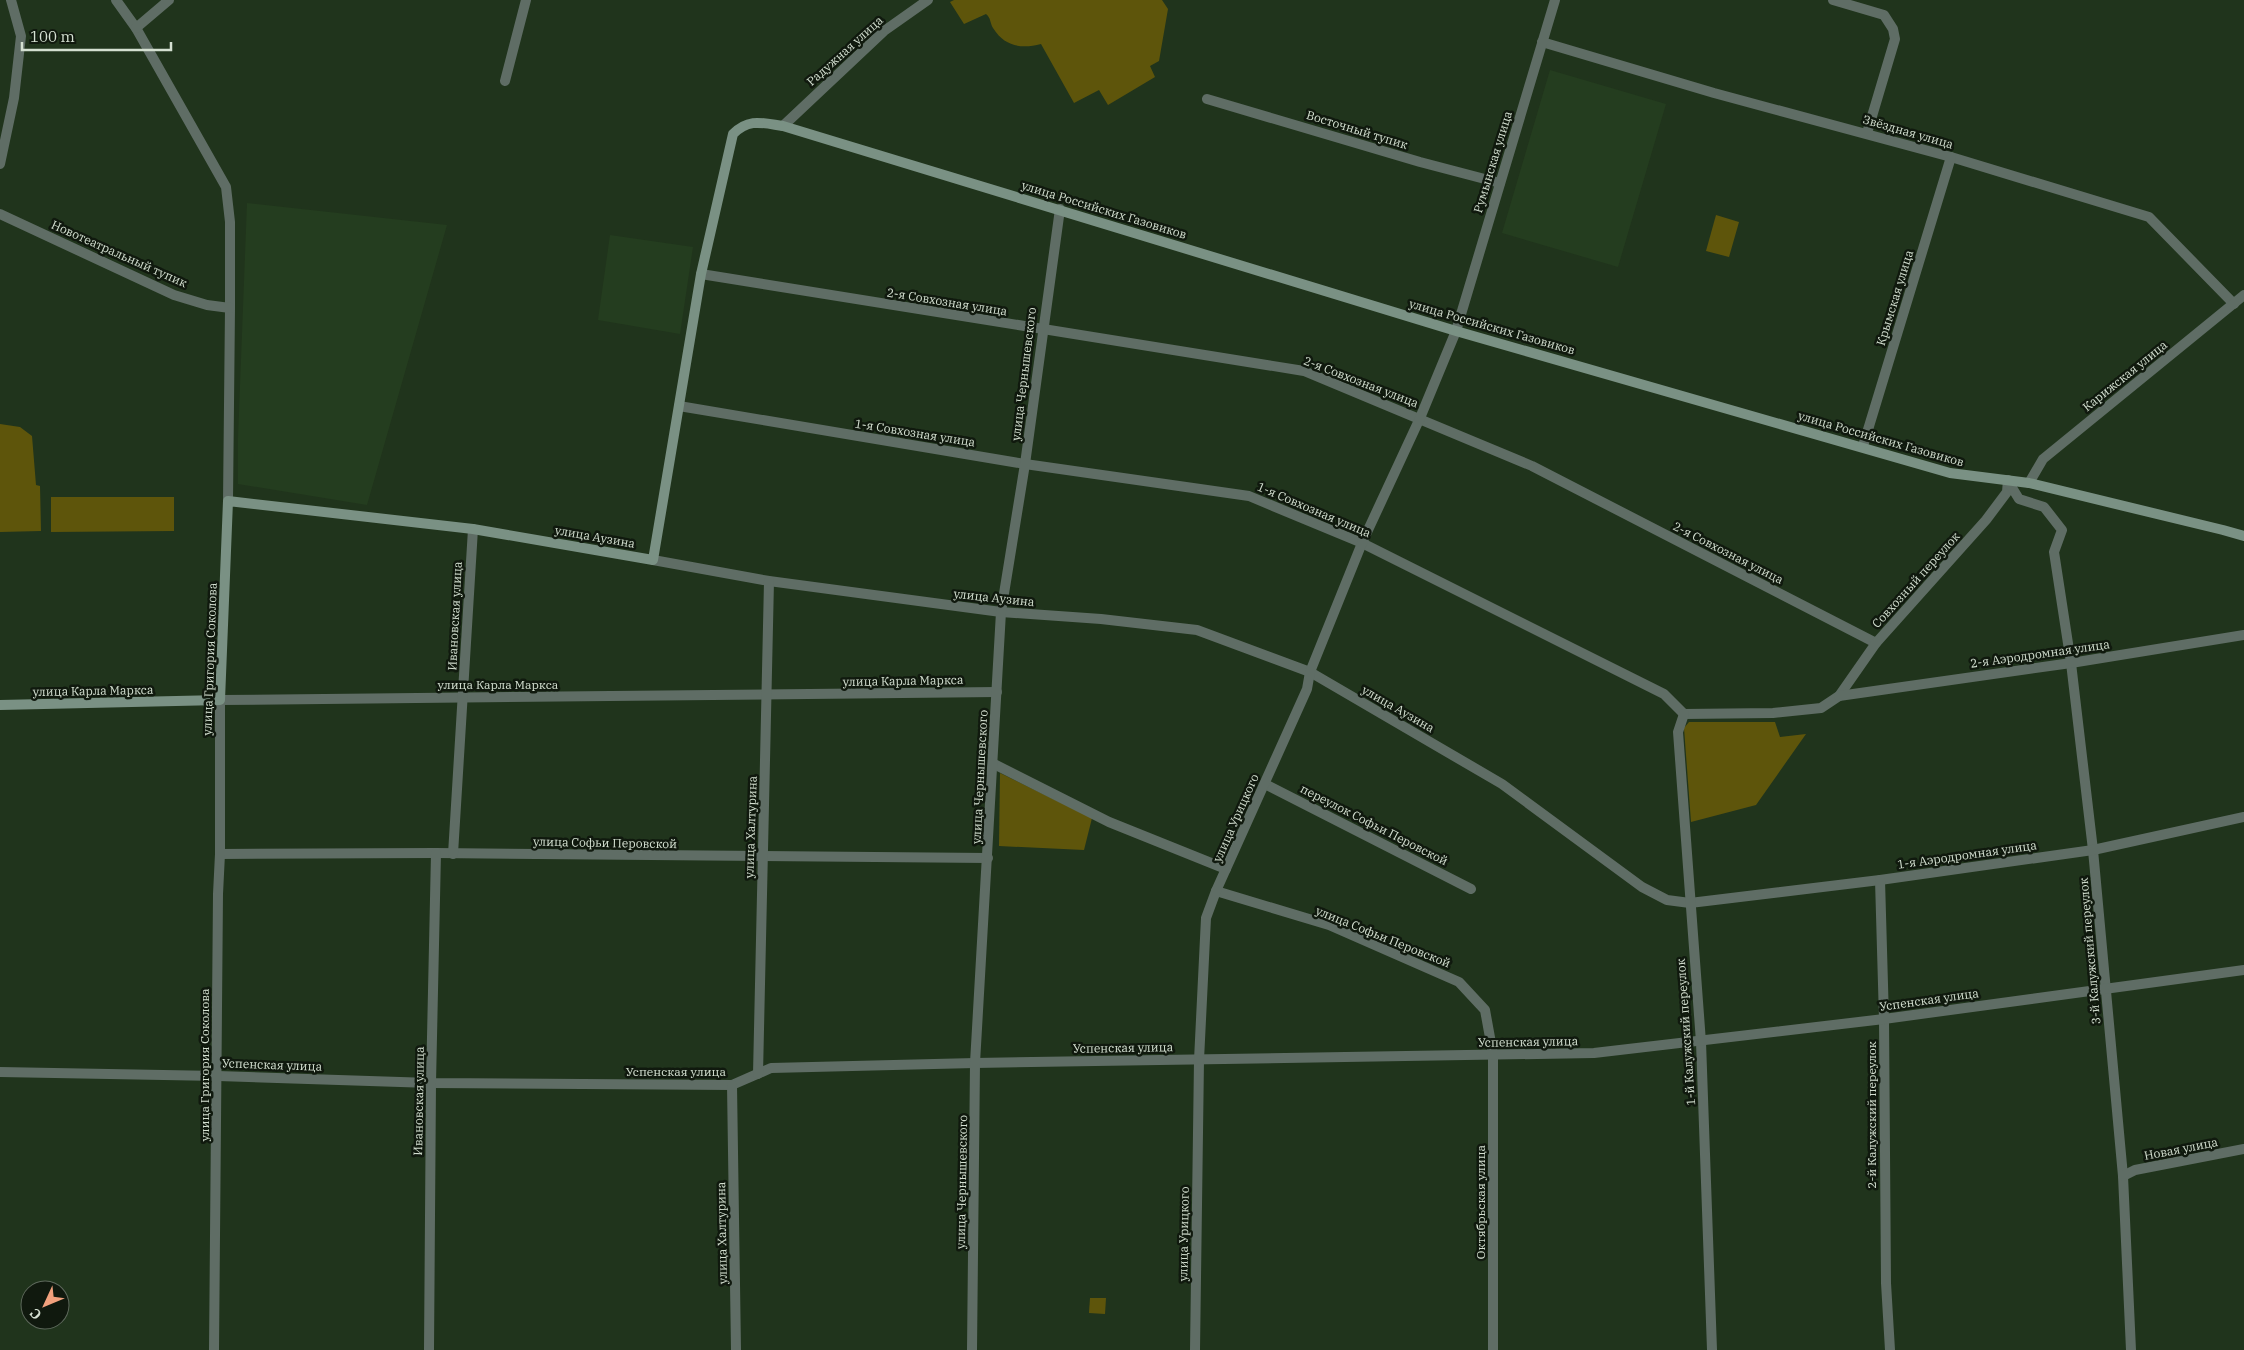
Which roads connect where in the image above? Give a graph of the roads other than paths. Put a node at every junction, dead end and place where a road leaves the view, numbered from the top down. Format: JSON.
{"nodes":[{"id":1,"x":11,"y":0,"type":"edge"},
{"id":2,"x":116,"y":0,"type":"edge"},
{"id":3,"x":169,"y":0,"type":"edge"},
{"id":4,"x":526,"y":0,"type":"edge"},
{"id":5,"x":928,"y":0,"type":"edge"},
{"id":6,"x":1555,"y":0,"type":"edge"},
{"id":7,"x":1833,"y":0,"type":"edge"},
{"id":8,"x":136,"y":28,"type":"junction"},
{"id":9,"x":1542,"y":42,"type":"junction"},
{"id":10,"x":505,"y":82,"type":"dead end"},
{"id":11,"x":1207,"y":99,"type":"dead end"},
{"id":12,"x":783,"y":126,"type":"junction"},
{"id":13,"x":1867,"y":133,"type":"junction"},
{"id":14,"x":1951,"y":157,"type":"junction"},
{"id":15,"x":0,"y":164,"type":"edge"},
{"id":16,"x":1500,"y":183,"type":"junction"},
{"id":17,"x":1060,"y":209,"type":"junction"},
{"id":18,"x":0,"y":214,"type":"edge"},
{"id":19,"x":701,"y":274,"type":"junction"},
{"id":20,"x":2244,"y":295,"type":"edge"},
{"id":21,"x":2234,"y":304,"type":"junction"},
{"id":22,"x":230,"y":308,"type":"junction"},
{"id":23,"x":1042,"y":330,"type":"junction"},
{"id":24,"x":1456,"y":331,"type":"junction"},
{"id":25,"x":679,"y":406,"type":"junction"},
{"id":26,"x":1420,"y":418,"type":"junction"},
{"id":27,"x":1863,"y":446,"type":"junction"},
{"id":28,"x":1025,"y":464,"type":"junction"},
{"id":29,"x":2008,"y":480,"type":"junction"},
{"id":30,"x":2029,"y":483,"type":"junction"},
{"id":31,"x":228,"y":501,"type":"junction"},
{"id":32,"x":473,"y":529,"type":"junction"},
{"id":33,"x":2244,"y":536,"type":"edge"},
{"id":34,"x":1362,"y":543,"type":"junction"},
{"id":35,"x":653,"y":560,"type":"junction"},
{"id":36,"x":769,"y":581,"type":"junction"},
{"id":37,"x":1001,"y":612,"type":"junction"},
{"id":38,"x":2244,"y":635,"type":"edge"},
{"id":39,"x":1876,"y":643,"type":"junction"},
{"id":40,"x":2071,"y":663,"type":"junction"},
{"id":41,"x":1310,"y":672,"type":"junction"},
{"id":42,"x":997,"y":692,"type":"junction"},
{"id":43,"x":768,"y":695,"type":"junction"},
{"id":44,"x":1839,"y":696,"type":"junction"},
{"id":45,"x":463,"y":698,"type":"junction"},
{"id":46,"x":220,"y":700,"type":"junction"},
{"id":47,"x":0,"y":705,"type":"edge"},
{"id":48,"x":1684,"y":714,"type":"junction"},
{"id":49,"x":994,"y":764,"type":"junction"},
{"id":50,"x":1265,"y":784,"type":"junction"},
{"id":51,"x":2244,"y":817,"type":"edge"},
{"id":52,"x":2093,"y":850,"type":"junction"},
{"id":53,"x":436,"y":853,"type":"junction"},
{"id":54,"x":220,"y":854,"type":"junction"},
{"id":55,"x":453,"y":854,"type":"junction"},
{"id":56,"x":763,"y":856,"type":"junction"},
{"id":57,"x":988,"y":858,"type":"junction"},
{"id":58,"x":1226,"y":869,"type":"junction"},
{"id":59,"x":1880,"y":880,"type":"junction"},
{"id":60,"x":1471,"y":888,"type":"dead end"},
{"id":61,"x":1216,"y":891,"type":"junction"},
{"id":62,"x":1690,"y":903,"type":"junction"},
{"id":63,"x":2244,"y":970,"type":"edge"},
{"id":64,"x":2106,"y":989,"type":"junction"},
{"id":65,"x":1884,"y":1019,"type":"junction"},
{"id":66,"x":1701,"y":1042,"type":"junction"},
{"id":67,"x":1493,"y":1054,"type":"junction"},
{"id":68,"x":1200,"y":1060,"type":"junction"},
{"id":69,"x":975,"y":1063,"type":"junction"},
{"id":70,"x":0,"y":1072,"type":"edge"},
{"id":71,"x":758,"y":1074,"type":"junction"},
{"id":72,"x":218,"y":1076,"type":"junction"},
{"id":73,"x":431,"y":1083,"type":"junction"},
{"id":74,"x":732,"y":1085,"type":"junction"},
{"id":75,"x":2244,"y":1149,"type":"edge"},
{"id":76,"x":2123,"y":1176,"type":"junction"},
{"id":77,"x":214,"y":1350,"type":"edge"},
{"id":78,"x":429,"y":1350,"type":"edge"},
{"id":79,"x":736,"y":1350,"type":"edge"},
{"id":80,"x":972,"y":1350,"type":"edge"},
{"id":81,"x":1195,"y":1350,"type":"edge"},
{"id":82,"x":1493,"y":1350,"type":"edge"},
{"id":83,"x":1712,"y":1350,"type":"edge"},
{"id":84,"x":1890,"y":1350,"type":"edge"},
{"id":85,"x":2130,"y":1350,"type":"edge"}],
"edges":[{"from":1,"to":15,"type":"street"},
{"from":2,"to":8,"type":"street","name":"улица Григория Соколова"},
{"from":3,"to":8,"type":"street"},
{"from":4,"to":10,"type":"street"},
{"from":5,"to":12,"type":"street","name":"Радужная улица"},
{"from":6,"to":9,"type":"street","name":"Румынская улица"},
{"from":7,"to":13,"type":"street"},
{"from":8,"to":22,"type":"street","name":"улица Григория Соколова"},
{"from":9,"to":13,"type":"street","name":"Звёздная улица"},
{"from":9,"to":16,"type":"street","name":"Румынская улица"},
{"from":11,"to":16,"type":"street","name":"Восточный тупик"},
{"from":12,"to":17,"type":"main road","name":"улица Российских Газовиков"},
{"from":12,"to":19,"type":"main road","name":"улица Российских Газовиков"},
{"from":13,"to":14,"type":"street","name":"Звёздная улица"},
{"from":14,"to":21,"type":"street","name":"Звёздная улица"},
{"from":14,"to":27,"type":"street","name":"Крымская улица"},
{"from":16,"to":24,"type":"street","name":"Румынская улица"},
{"from":17,"to":23,"type":"street","name":"улица Чернышевского"},
{"from":17,"to":24,"type":"main road","name":"улица Российских Газовиков"},
{"from":18,"to":22,"type":"street","name":"Новотеатральный тупик"},
{"from":19,"to":23,"type":"street","name":"2-я Совхозная улица"},
{"from":19,"to":25,"type":"main road"},
{"from":20,"to":21,"type":"street","name":"Карижская улица"},
{"from":21,"to":30,"type":"street","name":"Карижская улица"},
{"from":22,"to":31,"type":"street","name":"улица Григория Соколова"},
{"from":23,"to":26,"type":"street","name":"2-я Совхозная улица"},
{"from":23,"to":28,"type":"street","name":"улица Чернышевского"},
{"from":24,"to":26,"type":"street","name":"улица Урицкого"},
{"from":24,"to":27,"type":"main road","name":"улица Российских Газовиков"},
{"from":25,"to":28,"type":"street","name":"1-я Совхозная улица"},
{"from":25,"to":35,"type":"main road"},
{"from":26,"to":34,"type":"street","name":"улица Урицкого"},
{"from":26,"to":39,"type":"street","name":"2-я Совхозная улица"},
{"from":27,"to":29,"type":"main road","name":"улица Российских Газовиков"},
{"from":28,"to":34,"type":"street","name":"1-я Совхозная улица"},
{"from":28,"to":37,"type":"street","name":"улица Чернышевского"},
{"from":29,"to":30,"type":"main road","name":"улица Российских Газовиков"},
{"from":29,"to":39,"type":"street","name":"Совхозный переулок"},
{"from":29,"to":40,"type":"street","name":"3-й Калужский переулок"},
{"from":30,"to":33,"type":"main road","name":"улица Российских Газовиков"},
{"from":31,"to":32,"type":"main road","name":"улица Аузина"},
{"from":31,"to":46,"type":"main road","name":"улица Григория Соколова"},
{"from":32,"to":35,"type":"main road","name":"улица Аузина"},
{"from":32,"to":45,"type":"street","name":"Ивановская улица"},
{"from":34,"to":41,"type":"street","name":"улица Урицкого"},
{"from":34,"to":48,"type":"street","name":"1-я Совхозная улица"},
{"from":35,"to":36,"type":"street","name":"улица Аузина"},
{"from":36,"to":37,"type":"street","name":"улица Аузина"},
{"from":36,"to":43,"type":"street","name":"улица Халтурина"},
{"from":37,"to":41,"type":"street","name":"улица Аузина"},
{"from":37,"to":42,"type":"street","name":"улица Чернышевского"},
{"from":38,"to":40,"type":"street","name":"2-я Аэродромная улица"},
{"from":39,"to":44,"type":"street","name":"Совхозный переулок"},
{"from":40,"to":44,"type":"street","name":"2-я Аэродромная улица"},
{"from":40,"to":52,"type":"street","name":"3-й Калужский переулок"},
{"from":41,"to":50,"type":"street","name":"улица Урицкого"},
{"from":41,"to":62,"type":"street","name":"улица Аузина"},
{"from":42,"to":43,"type":"street","name":"улица Карла Маркса"},
{"from":42,"to":49,"type":"street","name":"улица Чернышевского"},
{"from":43,"to":45,"type":"street","name":"улица Карла Маркса"},
{"from":43,"to":56,"type":"street","name":"улица Халтурина"},
{"from":44,"to":48,"type":"street"},
{"from":45,"to":46,"type":"street","name":"улица Карла Маркса"},
{"from":45,"to":55,"type":"street","name":"Ивановская улица"},
{"from":46,"to":47,"type":"main road","name":"улица Карла Маркса"},
{"from":46,"to":54,"type":"street","name":"улица Григория Соколова"},
{"from":48,"to":62,"type":"street","name":"1-й Калужский переулок"},
{"from":49,"to":57,"type":"street","name":"улица Чернышевского"},
{"from":49,"to":58,"type":"street"},
{"from":50,"to":58,"type":"street","name":"улица Урицкого"},
{"from":50,"to":60,"type":"street","name":"переулок Софьи Перовской"},
{"from":51,"to":52,"type":"street","name":"1-я Аэродромная улица"},
{"from":52,"to":59,"type":"street","name":"1-я Аэродромная улица"},
{"from":52,"to":64,"type":"street","name":"3-й Калужский переулок"},
{"from":53,"to":54,"type":"street","name":"улица Софьи Перовской"},
{"from":53,"to":55,"type":"street","name":"улица Софьи Перовской"},
{"from":53,"to":73,"type":"street","name":"Ивановская улица"},
{"from":54,"to":72,"type":"street","name":"улица Григория Соколова"},
{"from":55,"to":56,"type":"street","name":"улица Софьи Перовской"},
{"from":56,"to":57,"type":"street","name":"улица Софьи Перовской"},
{"from":56,"to":71,"type":"street","name":"улица Халтурина"},
{"from":57,"to":69,"type":"street","name":"улица Чернышевского"},
{"from":58,"to":61,"type":"street","name":"улица Урицкого"},
{"from":59,"to":62,"type":"street","name":"1-я Аэродромная улица"},
{"from":59,"to":65,"type":"street","name":"2-й Калужский переулок"},
{"from":61,"to":67,"type":"street","name":"улица Софьи Перовской"},
{"from":61,"to":68,"type":"street","name":"улица Урицкого"},
{"from":62,"to":66,"type":"street","name":"1-й Калужский переулок"},
{"from":63,"to":64,"type":"street","name":"Успенская улица"},
{"from":64,"to":65,"type":"street","name":"Успенская улица"},
{"from":64,"to":76,"type":"street","name":"3-й Калужский переулок"},
{"from":65,"to":66,"type":"street","name":"Успенская улица"},
{"from":65,"to":84,"type":"street","name":"2-й Калужский переулок"},
{"from":66,"to":67,"type":"street","name":"Успенская улица"},
{"from":66,"to":83,"type":"street","name":"1-й Калужский переулок"},
{"from":67,"to":68,"type":"street","name":"Успенская улица"},
{"from":67,"to":82,"type":"street","name":"Октябрьская улица"},
{"from":68,"to":69,"type":"street","name":"Успенская улица"},
{"from":68,"to":81,"type":"street","name":"улица Урицкого"},
{"from":69,"to":71,"type":"street","name":"Успенская улица"},
{"from":69,"to":80,"type":"street","name":"улица Чернышевского"},
{"from":70,"to":72,"type":"street","name":"Успенская улица"},
{"from":71,"to":74,"type":"street","name":"Успенская улица"},
{"from":72,"to":73,"type":"street","name":"Успенская улица"},
{"from":72,"to":77,"type":"street","name":"улица Григория Соколова"},
{"from":73,"to":74,"type":"street","name":"Успенская улица"},
{"from":73,"to":78,"type":"street","name":"Ивановская улица"},
{"from":74,"to":79,"type":"street","name":"улица Халтурина"},
{"from":75,"to":76,"type":"street","name":"Новая улица"},
{"from":76,"to":85,"type":"street","name":"3-й Калужский переулок"}]}
